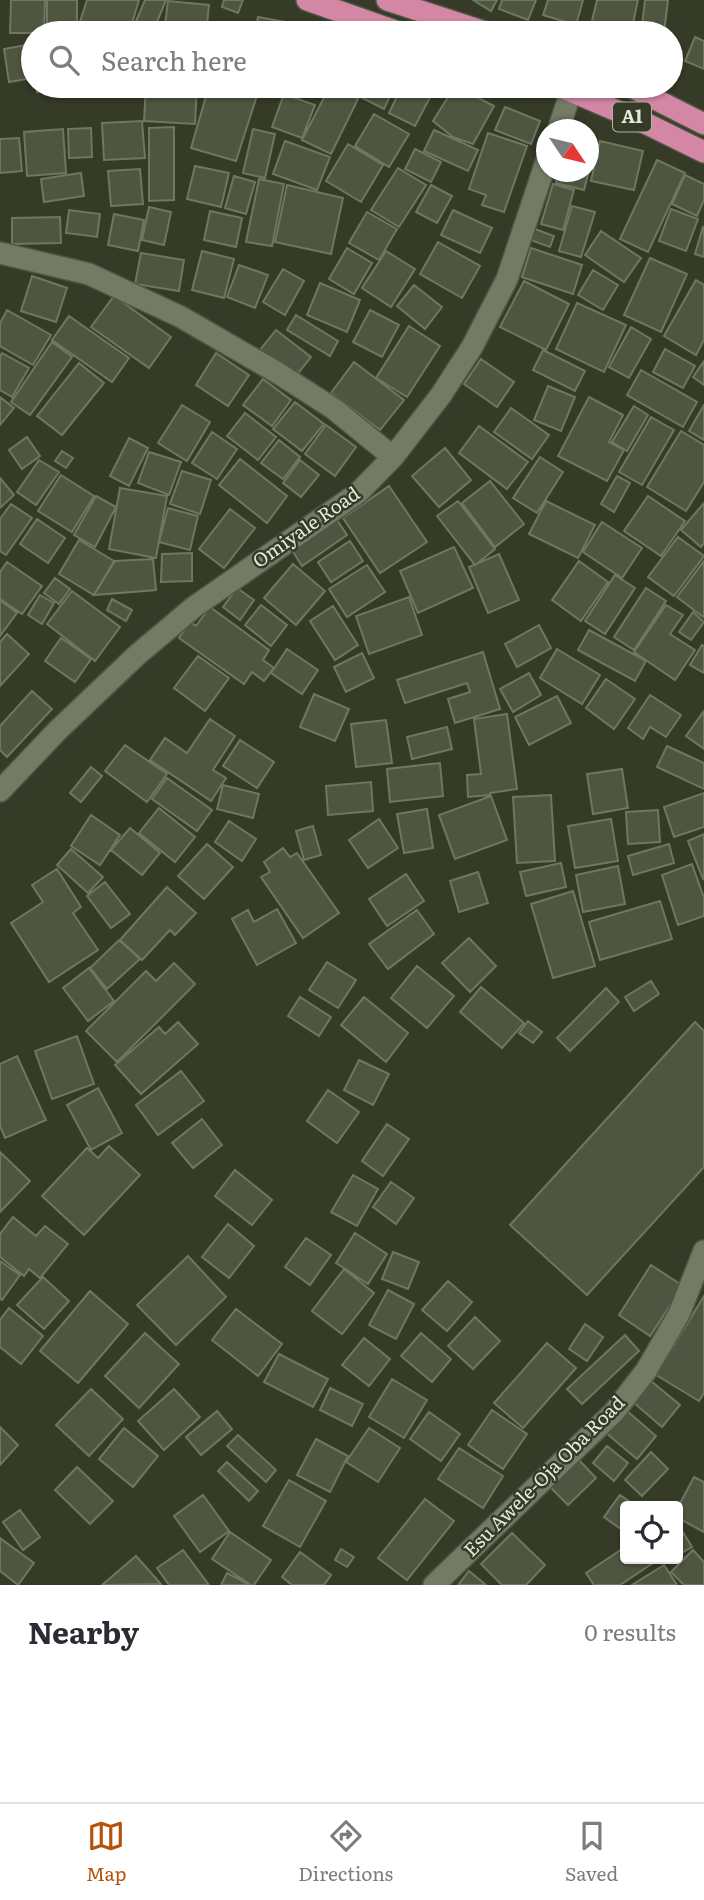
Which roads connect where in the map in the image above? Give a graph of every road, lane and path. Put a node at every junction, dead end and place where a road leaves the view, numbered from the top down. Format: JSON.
{"nodes":[{"id":1,"x":307,"y":0,"type":"edge"},
{"id":2,"x":387,"y":0,"type":"edge"},
{"id":3,"x":367,"y":21,"type":"edge"},
{"id":4,"x":451,"y":21,"type":"edge"},
{"id":5,"x":565,"y":98,"type":"edge"},
{"id":6,"x":592,"y":98,"type":"edge"},
{"id":7,"x":653,"y":98,"type":"edge"},
{"id":8,"x":560,"y":119,"type":"edge"},
{"id":9,"x":704,"y":124,"type":"edge"},
{"id":10,"x":704,"y":152,"type":"edge"},
{"id":11,"x":540,"y":182,"type":"edge"},
{"id":12,"x":0,"y":253,"type":"edge"},
{"id":13,"x":393,"y":457,"type":"junction"},
{"id":14,"x":0,"y":792,"type":"edge"},
{"id":15,"x":704,"y":1251,"type":"edge"},
{"id":16,"x":434,"y":1585,"type":"edge"}],
"edges":[{"from":1,"to":3,"type":"highway"},
{"from":2,"to":4,"type":"highway"},
{"from":5,"to":8,"type":"street"},
{"from":6,"to":10,"type":"highway","number":"A1"},
{"from":7,"to":9,"type":"highway","number":"A1"},
{"from":11,"to":13,"type":"street","name":"Omiyale Road"},
{"from":12,"to":13,"type":"street"},
{"from":13,"to":14,"type":"street","name":"Omiyale Road"},
{"from":15,"to":16,"type":"street","name":"Esu Awele-Oja Oba Road"}]}
